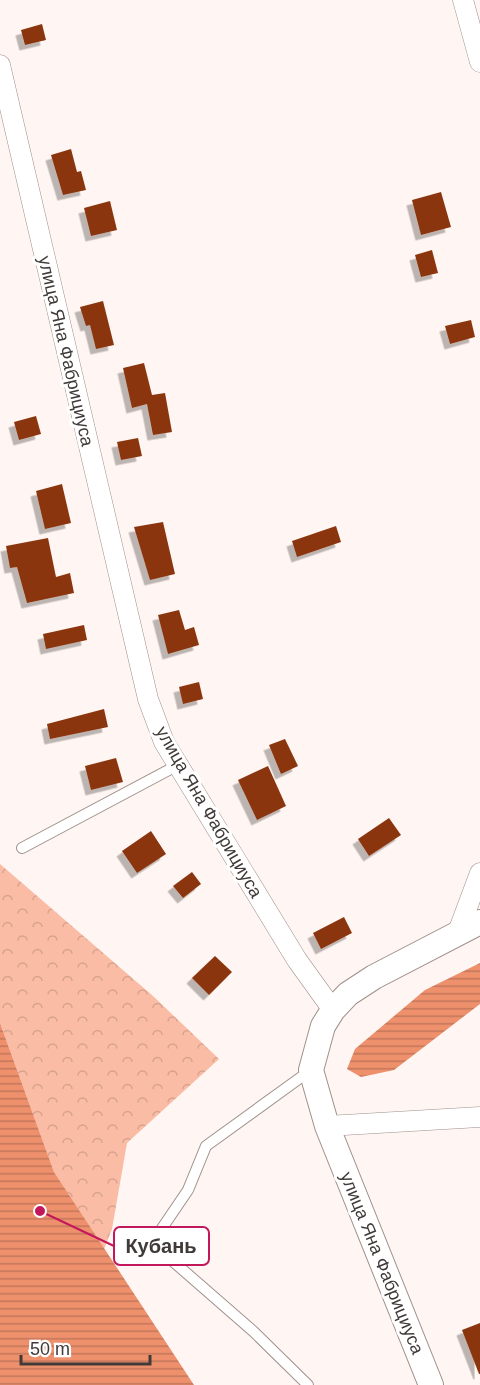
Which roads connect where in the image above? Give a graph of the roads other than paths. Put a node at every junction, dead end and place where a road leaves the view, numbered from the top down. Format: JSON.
{"nodes":[{"id":1,"x":463,"y":0,"type":"edge"},
{"id":2,"x":480,"y":62,"type":"edge"},
{"id":3,"x":0,"y":65,"type":"edge"},
{"id":4,"x":178,"y":765,"type":"junction"},
{"id":5,"x":22,"y":848,"type":"dead end"},
{"id":6,"x":480,"y":873,"type":"edge"},
{"id":7,"x":480,"y":921,"type":"edge"},
{"id":8,"x":458,"y":932,"type":"junction"},
{"id":9,"x":333,"y":1010,"type":"junction"},
{"id":10,"x":311,"y":1070,"type":"junction"},
{"id":11,"x":480,"y":1117,"type":"edge"},
{"id":12,"x":327,"y":1126,"type":"junction"},
{"id":13,"x":308,"y":1385,"type":"edge"},
{"id":14,"x":431,"y":1385,"type":"edge"}],
"edges":[{"from":1,"to":2,"type":"street"},
{"from":3,"to":4,"type":"street","name":"улица Яна Фабрициуса"},
{"from":4,"to":5,"type":"lane"},
{"from":4,"to":9,"type":"street","name":"улица Яна Фабрициуса"},
{"from":6,"to":8,"type":"street"},
{"from":7,"to":8,"type":"street"},
{"from":8,"to":9,"type":"street"},
{"from":9,"to":10,"type":"street","name":"улица Яна Фабрициуса"},
{"from":10,"to":12,"type":"street","name":"улица Яна Фабрициуса"},
{"from":10,"to":13,"type":"lane"},
{"from":11,"to":12,"type":"street"},
{"from":12,"to":14,"type":"street","name":"улица Яна Фабрициуса"}]}
